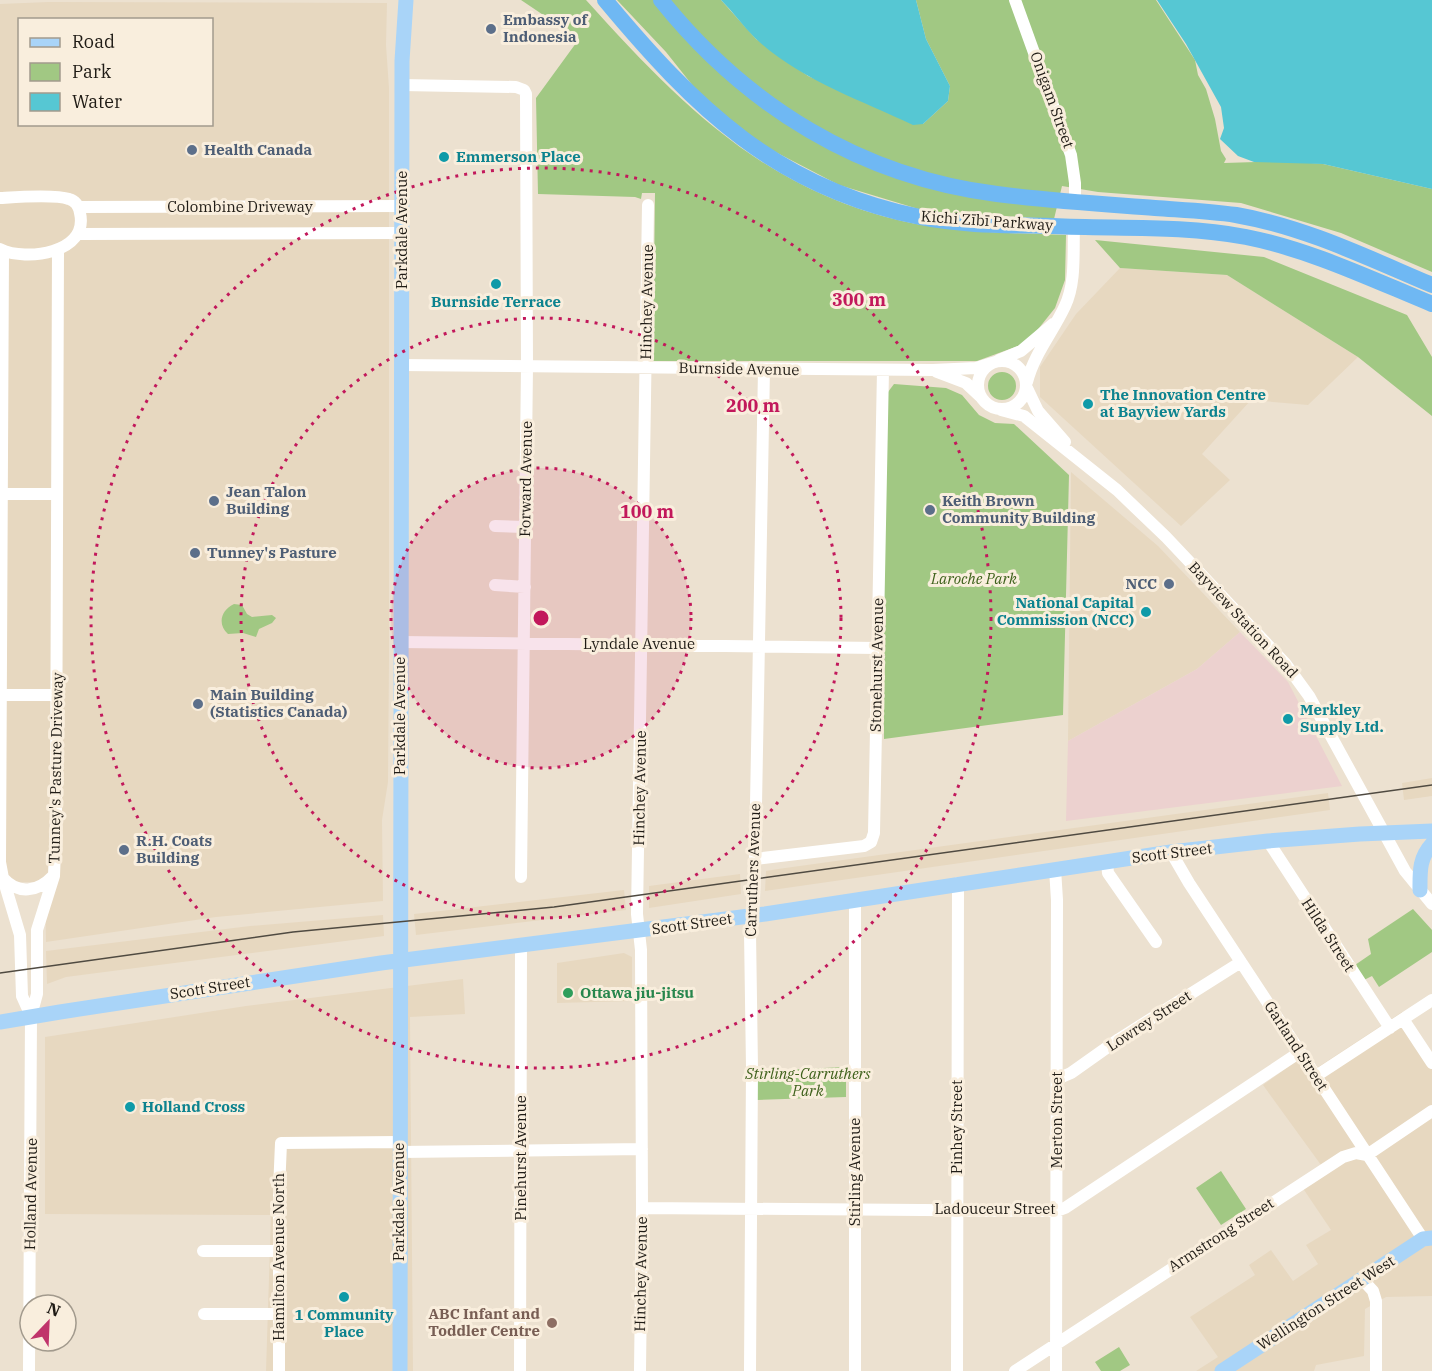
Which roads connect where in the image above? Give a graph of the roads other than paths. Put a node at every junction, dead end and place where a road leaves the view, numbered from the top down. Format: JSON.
{"nodes":[{"id":1,"x":396,"y":0,"type":"edge"},
{"id":2,"x":406,"y":0,"type":"edge"},
{"id":3,"x":596,"y":0,"type":"edge"},
{"id":4,"x":605,"y":0,"type":"edge"},
{"id":5,"x":1015,"y":0,"type":"edge"},
{"id":6,"x":665,"y":4,"type":"edge"},
{"id":7,"x":649,"y":53,"type":"junction"},
{"id":8,"x":402,"y":61,"type":"junction"},
{"id":9,"x":402,"y":85,"type":"junction"},
{"id":10,"x":0,"y":198,"type":"edge"},
{"id":11,"x":1075,"y":202,"type":"junction"},
{"id":12,"x":648,"y":205,"type":"dead end"},
{"id":13,"x":402,"y":206,"type":"junction"},
{"id":14,"x":78,"y":207,"type":"junction"},
{"id":15,"x":1074,"y":227,"type":"junction"},
{"id":16,"x":402,"y":233,"type":"junction"},
{"id":17,"x":78,"y":234,"type":"junction"},
{"id":18,"x":58,"y":249,"type":"junction"},
{"id":19,"x":2,"y":250,"type":"edge"},
{"id":20,"x":1432,"y":285,"type":"edge"},
{"id":21,"x":1432,"y":304,"type":"edge"},
{"id":22,"x":1057,"y":321,"type":"junction"},
{"id":23,"x":994,"y":362,"type":"junction"},
{"id":24,"x":401,"y":365,"type":"junction"},
{"id":25,"x":527,"y":366,"type":"junction"},
{"id":26,"x":646,"y":368,"type":"junction"},
{"id":27,"x":764,"y":369,"type":"junction"},
{"id":28,"x":883,"y":370,"type":"junction"},
{"id":29,"x":933,"y":370,"type":"junction"},
{"id":30,"x":1027,"y":385,"type":"junction"},
{"id":31,"x":981,"y":398,"type":"junction"},
{"id":32,"x":1001,"y":410,"type":"junction"},
{"id":33,"x":1075,"y":455,"type":"junction"},
{"id":34,"x":1,"y":494,"type":"edge"},
{"id":35,"x":57,"y":494,"type":"junction"},
{"id":36,"x":495,"y":526,"type":"dead end"},
{"id":37,"x":526,"y":527,"type":"junction"},
{"id":38,"x":495,"y":585,"type":"dead end"},
{"id":39,"x":525,"y":587,"type":"junction"},
{"id":40,"x":401,"y":642,"type":"junction"},
{"id":41,"x":524,"y":643,"type":"junction"},
{"id":42,"x":642,"y":644,"type":"junction"},
{"id":43,"x":758,"y":645,"type":"junction"},
{"id":44,"x":877,"y":648,"type":"junction"},
{"id":45,"x":1,"y":695,"type":"edge"},
{"id":46,"x":57,"y":695,"type":"junction"},
{"id":47,"x":1432,"y":831,"type":"edge"},
{"id":48,"x":1384,"y":833,"type":"junction"},
{"id":49,"x":1268,"y":841,"type":"junction"},
{"id":50,"x":1432,"y":844,"type":"edge"},
{"id":51,"x":1171,"y":852,"type":"junction"},
{"id":52,"x":755,"y":859,"type":"junction"},
{"id":53,"x":1107,"y":862,"type":"junction"},
{"id":54,"x":1055,"y":869,"type":"junction"},
{"id":55,"x":54,"y":876,"type":"junction"},
{"id":56,"x":521,"y":877,"type":"dead end"},
{"id":57,"x":3,"y":878,"type":"junction"},
{"id":58,"x":958,"y":884,"type":"junction"},
{"id":59,"x":1420,"y":890,"type":"junction"},
{"id":60,"x":4,"y":895,"type":"edge"},
{"id":61,"x":855,"y":900,"type":"junction"},
{"id":62,"x":1432,"y":904,"type":"edge"},
{"id":63,"x":752,"y":916,"type":"junction"},
{"id":64,"x":639,"y":931,"type":"junction"},
{"id":65,"x":1156,"y":942,"type":"dead end"},
{"id":66,"x":521,"y":944,"type":"junction"},
{"id":67,"x":400,"y":960,"type":"junction"},
{"id":68,"x":1241,"y":962,"type":"junction"},
{"id":69,"x":1432,"y":1000,"type":"edge"},
{"id":70,"x":31,"y":1016,"type":"junction"},
{"id":71,"x":1403,"y":1019,"type":"junction"},
{"id":72,"x":0,"y":1022,"type":"edge"},
{"id":73,"x":1390,"y":1028,"type":"junction"},
{"id":74,"x":1300,"y":1052,"type":"junction"},
{"id":75,"x":1432,"y":1063,"type":"edge"},
{"id":76,"x":1316,"y":1076,"type":"junction"},
{"id":77,"x":1057,"y":1079,"type":"junction"},
{"id":78,"x":1432,"y":1111,"type":"edge"},
{"id":79,"x":399,"y":1147,"type":"junction"},
{"id":80,"x":642,"y":1149,"type":"junction"},
{"id":81,"x":521,"y":1150,"type":"junction"},
{"id":82,"x":1368,"y":1155,"type":"junction"},
{"id":83,"x":642,"y":1208,"type":"junction"},
{"id":84,"x":855,"y":1208,"type":"junction"},
{"id":85,"x":750,"y":1209,"type":"junction"},
{"id":86,"x":957,"y":1211,"type":"junction"},
{"id":87,"x":1057,"y":1211,"type":"junction"},
{"id":88,"x":1428,"y":1239,"type":"edge"},
{"id":89,"x":203,"y":1251,"type":"dead end"},
{"id":90,"x":280,"y":1251,"type":"junction"},
{"id":91,"x":1362,"y":1279,"type":"junction"},
{"id":92,"x":204,"y":1314,"type":"dead end"},
{"id":93,"x":279,"y":1314,"type":"junction"},
{"id":94,"x":1056,"y":1344,"type":"junction"},
{"id":95,"x":28,"y":1371,"type":"edge"},
{"id":96,"x":279,"y":1371,"type":"edge"},
{"id":97,"x":400,"y":1371,"type":"edge"},
{"id":98,"x":520,"y":1371,"type":"edge"},
{"id":99,"x":640,"y":1371,"type":"edge"},
{"id":100,"x":750,"y":1371,"type":"edge"},
{"id":101,"x":855,"y":1371,"type":"edge"},
{"id":102,"x":957,"y":1371,"type":"edge"},
{"id":103,"x":1015,"y":1371,"type":"edge"},
{"id":104,"x":1056,"y":1371,"type":"edge"},
{"id":105,"x":1222,"y":1371,"type":"edge"},
{"id":106,"x":1376,"y":1371,"type":"edge"}],
"edges":[{"from":1,"to":8,"type":"main road","name":"Parkdale Avenue"},
{"from":2,"to":8,"type":"main road","name":"Parkdale Avenue"},
{"from":3,"to":7,"type":"highway"},
{"from":4,"to":7,"type":"highway","name":"Kichi Zībī Parkway"},
{"from":5,"to":11,"type":"street","name":"Onigam Street"},
{"from":6,"to":11,"type":"highway","name":"Kichi Zībī Parkway"},
{"from":7,"to":15,"type":"highway","name":"Kichi Zībī Parkway"},
{"from":8,"to":9,"type":"main road","name":"Parkdale Avenue"},
{"from":9,"to":13,"type":"main road","name":"Parkdale Avenue"},
{"from":9,"to":25,"type":"street","name":"Forward Avenue"},
{"from":10,"to":14,"type":"street"},
{"from":11,"to":15,"type":"highway"},
{"from":11,"to":20,"type":"highway","name":"Kichi Zībī Parkway"},
{"from":12,"to":26,"type":"street","name":"Hinchey Avenue"},
{"from":13,"to":14,"type":"street","name":"Colombine Driveway"},
{"from":13,"to":16,"type":"main road","name":"Parkdale Avenue"},
{"from":14,"to":17,"type":"street"},
{"from":15,"to":21,"type":"highway","name":"Kichi Zībī Parkway"},
{"from":15,"to":22,"type":"street"},
{"from":16,"to":17,"type":"street","name":"Colombine Driveway"},
{"from":16,"to":24,"type":"main road","name":"Parkdale Avenue"},
{"from":17,"to":18,"type":"street"},
{"from":18,"to":19,"type":"street"},
{"from":18,"to":35,"type":"street","name":"Tunney's Pasture Driveway"},
{"from":19,"to":34,"type":"street"},
{"from":22,"to":23,"type":"street","name":"Burnside Avenue"},
{"from":22,"to":30,"type":"street"},
{"from":23,"to":29,"type":"street","name":"Burnside Avenue"},
{"from":23,"to":30,"type":"street"},
{"from":23,"to":31,"type":"street"},
{"from":24,"to":25,"type":"street","name":"Burnside Avenue"},
{"from":24,"to":40,"type":"main road","name":"Parkdale Avenue"},
{"from":25,"to":26,"type":"street","name":"Burnside Avenue"},
{"from":25,"to":37,"type":"street","name":"Forward Avenue"},
{"from":26,"to":27,"type":"street","name":"Burnside Avenue"},
{"from":26,"to":42,"type":"street","name":"Hinchey Avenue"},
{"from":27,"to":28,"type":"street","name":"Burnside Avenue"},
{"from":27,"to":43,"type":"street","name":"Carruthers Avenue"},
{"from":28,"to":29,"type":"street","name":"Burnside Avenue"},
{"from":28,"to":44,"type":"street","name":"Stonehurst Avenue"},
{"from":29,"to":31,"type":"street","name":"Burnside Avenue"},
{"from":30,"to":32,"type":"street"},
{"from":30,"to":33,"type":"street","name":"Bayview Station Road"},
{"from":31,"to":32,"type":"street"},
{"from":32,"to":33,"type":"street","name":"Bayview Station Road"},
{"from":33,"to":48,"type":"street","name":"Bayview Station Road"},
{"from":34,"to":35,"type":"street"},
{"from":34,"to":45,"type":"street"},
{"from":35,"to":46,"type":"street","name":"Tunney's Pasture Driveway"},
{"from":36,"to":37,"type":"street"},
{"from":37,"to":39,"type":"street","name":"Forward Avenue"},
{"from":38,"to":39,"type":"street"},
{"from":39,"to":41,"type":"street","name":"Forward Avenue"},
{"from":40,"to":41,"type":"street","name":"Lyndale Avenue"},
{"from":40,"to":67,"type":"main road","name":"Parkdale Avenue"},
{"from":41,"to":42,"type":"street","name":"Lyndale Avenue"},
{"from":41,"to":56,"type":"street","name":"Forward Avenue"},
{"from":42,"to":43,"type":"street","name":"Lyndale Avenue"},
{"from":42,"to":64,"type":"street","name":"Hinchey Avenue"},
{"from":43,"to":44,"type":"street","name":"Lyndale Avenue"},
{"from":43,"to":52,"type":"street","name":"Carruthers Avenue"},
{"from":44,"to":52,"type":"street","name":"Stonehurst Avenue"},
{"from":45,"to":46,"type":"street"},
{"from":45,"to":57,"type":"street"},
{"from":46,"to":55,"type":"street","name":"Tunney's Pasture Driveway"},
{"from":47,"to":48,"type":"main road","name":"Scott Street"},
{"from":48,"to":49,"type":"main road","name":"Scott Street"},
{"from":48,"to":59,"type":"street","name":"Bayview Station Road"},
{"from":49,"to":51,"type":"main road","name":"Scott Street"},
{"from":49,"to":73,"type":"street","name":"Hilda Street"},
{"from":50,"to":59,"type":"main road"},
{"from":51,"to":53,"type":"main road","name":"Scott Street"},
{"from":51,"to":68,"type":"street","name":"Garland Street"},
{"from":52,"to":63,"type":"street","name":"Carruthers Avenue"},
{"from":53,"to":54,"type":"main road","name":"Scott Street"},
{"from":53,"to":65,"type":"street"},
{"from":54,"to":58,"type":"main road","name":"Scott Street"},
{"from":54,"to":77,"type":"street","name":"Merton Street"},
{"from":55,"to":57,"type":"street"},
{"from":55,"to":70,"type":"street","name":"Tunney's Pasture Driveway"},
{"from":57,"to":60,"type":"street"},
{"from":58,"to":61,"type":"main road","name":"Scott Street"},
{"from":58,"to":86,"type":"street","name":"Pinhey Street"},
{"from":59,"to":62,"type":"street","name":"Bayview Station Road"},
{"from":60,"to":70,"type":"street"},
{"from":61,"to":63,"type":"main road","name":"Scott Street"},
{"from":61,"to":84,"type":"street","name":"Stirling Avenue"},
{"from":63,"to":64,"type":"main road","name":"Scott Street"},
{"from":63,"to":85,"type":"street","name":"Carruthers Avenue"},
{"from":64,"to":66,"type":"main road","name":"Scott Street"},
{"from":64,"to":80,"type":"street","name":"Hinchey Avenue"},
{"from":66,"to":67,"type":"main road","name":"Scott Street"},
{"from":66,"to":81,"type":"street","name":"Pinehurst Avenue"},
{"from":67,"to":70,"type":"main road","name":"Scott Street"},
{"from":67,"to":79,"type":"main road","name":"Parkdale Avenue"},
{"from":68,"to":74,"type":"street","name":"Garland Street"},
{"from":68,"to":77,"type":"street","name":"Lowrey Street"},
{"from":69,"to":71,"type":"street"},
{"from":70,"to":72,"type":"main road","name":"Scott Street"},
{"from":70,"to":95,"type":"street","name":"Holland Avenue"},
{"from":71,"to":73,"type":"street"},
{"from":71,"to":75,"type":"street"},
{"from":73,"to":76,"type":"street"},
{"from":74,"to":76,"type":"street","name":"Garland Street"},
{"from":74,"to":87,"type":"street","name":"Ladouceur Street"},
{"from":76,"to":82,"type":"street","name":"Garland Street"},
{"from":77,"to":87,"type":"street","name":"Merton Street"},
{"from":78,"to":82,"type":"street","name":"Armstrong Street"},
{"from":79,"to":81,"type":"street"},
{"from":79,"to":90,"type":"street","name":"Hamilton Avenue North"},
{"from":79,"to":97,"type":"main road","name":"Parkdale Avenue"},
{"from":80,"to":81,"type":"street"},
{"from":80,"to":83,"type":"street","name":"Hinchey Avenue"},
{"from":81,"to":98,"type":"street","name":"Pinehurst Avenue"},
{"from":82,"to":88,"type":"street","name":"Garland Street"},
{"from":82,"to":94,"type":"street","name":"Armstrong Street"},
{"from":83,"to":85,"type":"street","name":"Ladouceur Street"},
{"from":83,"to":99,"type":"street","name":"Hinchey Avenue"},
{"from":84,"to":85,"type":"street","name":"Ladouceur Street"},
{"from":84,"to":86,"type":"street","name":"Ladouceur Street"},
{"from":84,"to":101,"type":"street","name":"Stirling Avenue"},
{"from":85,"to":100,"type":"street","name":"Carruthers Avenue"},
{"from":86,"to":87,"type":"street","name":"Ladouceur Street"},
{"from":86,"to":102,"type":"street","name":"Pinhey Street"},
{"from":87,"to":94,"type":"street","name":"Merton Street"},
{"from":88,"to":91,"type":"main road","name":"Wellington Street West"},
{"from":89,"to":90,"type":"street"},
{"from":90,"to":93,"type":"street","name":"Hamilton Avenue North"},
{"from":91,"to":105,"type":"main road","name":"Wellington Street West"},
{"from":91,"to":106,"type":"street"},
{"from":92,"to":93,"type":"street"},
{"from":93,"to":96,"type":"street","name":"Hamilton Avenue North"},
{"from":94,"to":103,"type":"street","name":"Armstrong Street"},
{"from":94,"to":104,"type":"street","name":"Merton Street"}]}
